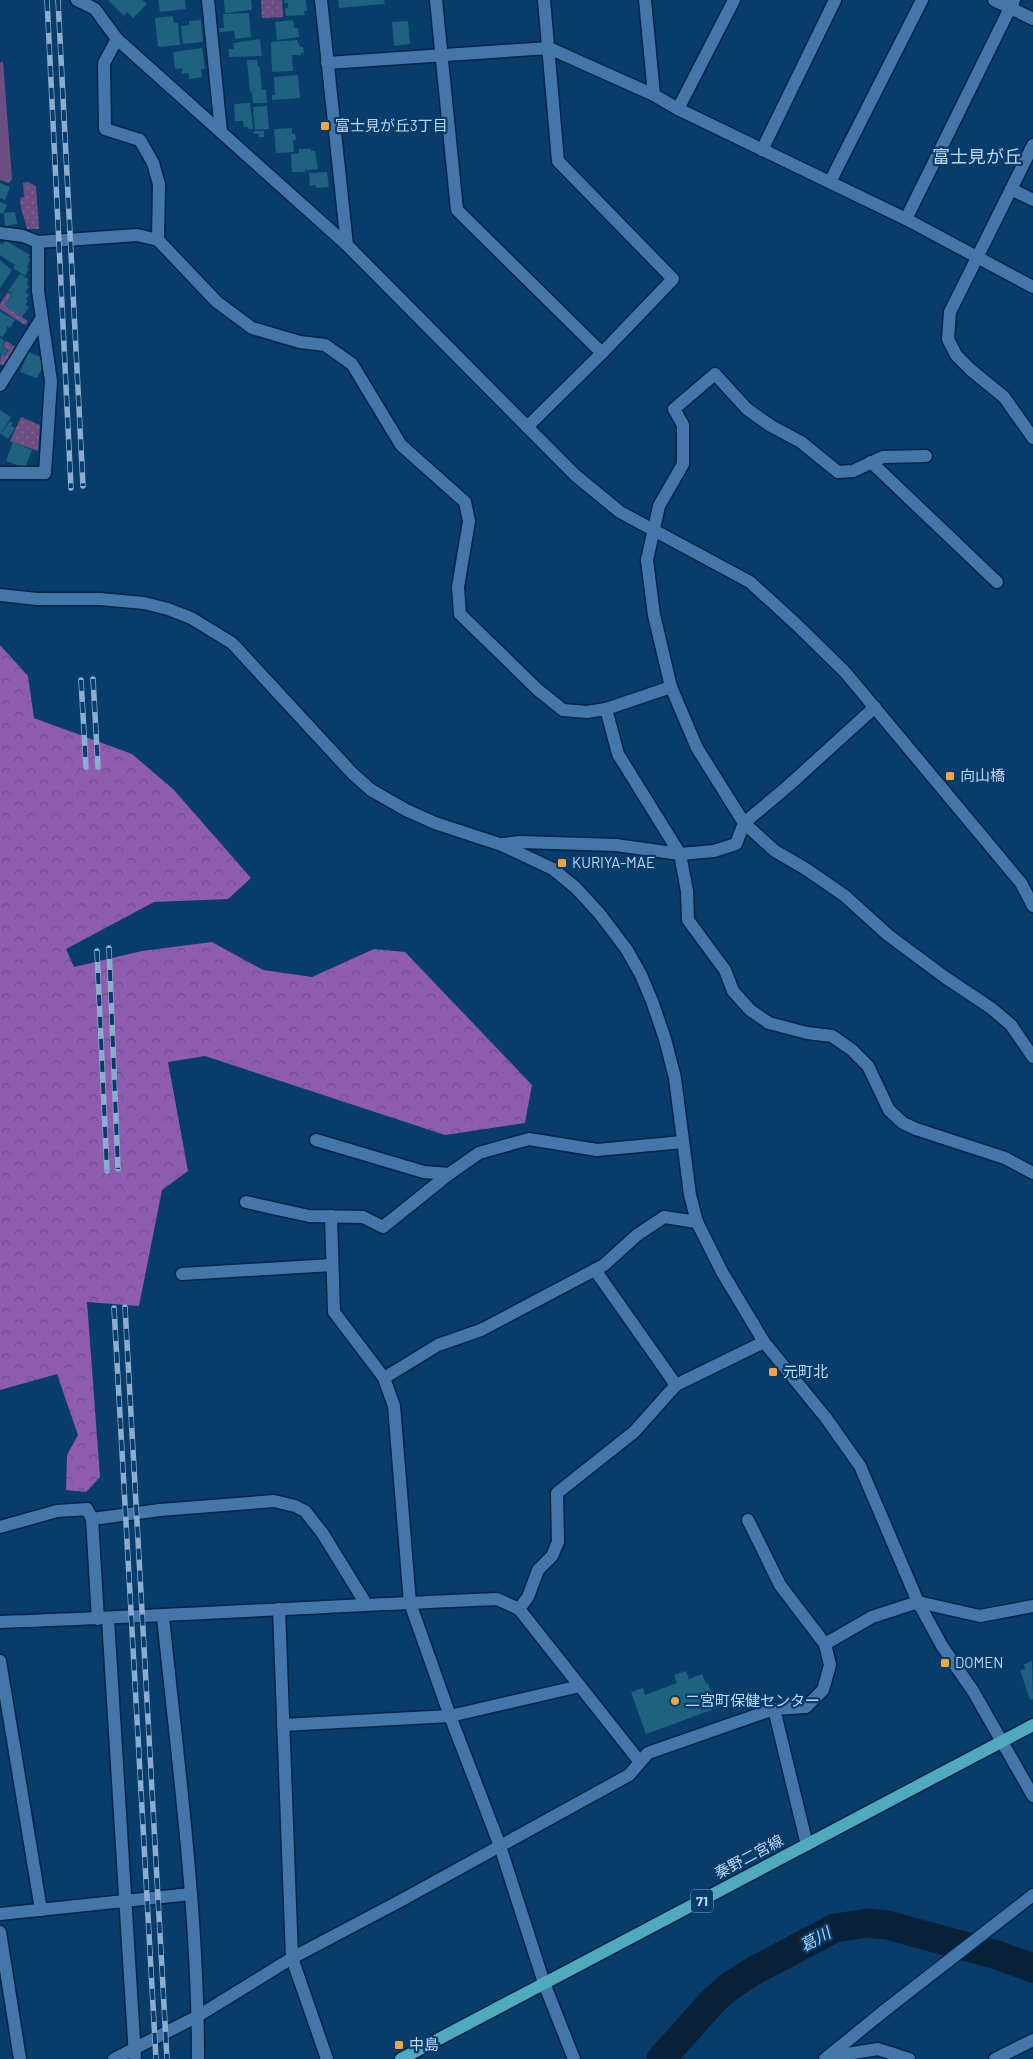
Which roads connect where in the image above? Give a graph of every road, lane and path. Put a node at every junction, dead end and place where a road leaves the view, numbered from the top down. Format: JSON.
{"nodes":[{"id":1,"x":77,"y":0,"type":"edge"},
{"id":2,"x":208,"y":0,"type":"edge"},
{"id":3,"x":321,"y":0,"type":"edge"},
{"id":4,"x":436,"y":0,"type":"edge"},
{"id":5,"x":544,"y":0,"type":"edge"},
{"id":6,"x":645,"y":0,"type":"edge"},
{"id":7,"x":734,"y":0,"type":"edge"},
{"id":8,"x":835,"y":0,"type":"edge"},
{"id":9,"x":922,"y":0,"type":"edge"},
{"id":10,"x":994,"y":0,"type":"edge"},
{"id":11,"x":1012,"y":4,"type":"edge"},
{"id":12,"x":96,"y":5,"type":"edge"},
{"id":13,"x":1033,"y":19,"type":"edge"},
{"id":14,"x":117,"y":39,"type":"junction"},
{"id":15,"x":549,"y":48,"type":"junction"},
{"id":16,"x":442,"y":54,"type":"junction"},
{"id":17,"x":327,"y":63,"type":"junction"},
{"id":18,"x":654,"y":95,"type":"junction"},
{"id":19,"x":678,"y":109,"type":"junction"},
{"id":20,"x":221,"y":132,"type":"junction"},
{"id":21,"x":1033,"y":145,"type":"edge"},
{"id":22,"x":762,"y":150,"type":"junction"},
{"id":23,"x":830,"y":182,"type":"junction"},
{"id":24,"x":1011,"y":189,"type":"junction"},
{"id":25,"x":1033,"y":200,"type":"edge"},
{"id":26,"x":906,"y":219,"type":"junction"},
{"id":27,"x":0,"y":233,"type":"edge"},
{"id":28,"x":158,"y":240,"type":"junction"},
{"id":29,"x":38,"y":242,"type":"junction"},
{"id":30,"x":347,"y":245,"type":"junction"},
{"id":31,"x":978,"y":258,"type":"junction"},
{"id":32,"x":1033,"y":287,"type":"edge"},
{"id":33,"x":41,"y":318,"type":"junction"},
{"id":34,"x":602,"y":353,"type":"junction"},
{"id":35,"x":0,"y":384,"type":"edge"},
{"id":36,"x":527,"y":427,"type":"junction"},
{"id":37,"x":1033,"y":438,"type":"edge"},
{"id":38,"x":926,"y":456,"type":"dead end"},
{"id":39,"x":871,"y":462,"type":"junction"},
{"id":40,"x":0,"y":473,"type":"edge"},
{"id":41,"x":654,"y":529,"type":"junction"},
{"id":42,"x":997,"y":582,"type":"dead end"},
{"id":43,"x":0,"y":595,"type":"edge"},
{"id":44,"x":671,"y":688,"type":"junction"},
{"id":45,"x":875,"y":708,"type":"junction"},
{"id":46,"x":606,"y":709,"type":"junction"},
{"id":47,"x":744,"y":823,"type":"junction"},
{"id":48,"x":502,"y":844,"type":"junction"},
{"id":49,"x":680,"y":854,"type":"junction"},
{"id":50,"x":1033,"y":906,"type":"edge"},
{"id":51,"x":1033,"y":1057,"type":"edge"},
{"id":52,"x":316,"y":1140,"type":"dead end"},
{"id":53,"x":683,"y":1142,"type":"junction"},
{"id":54,"x":1033,"y":1173,"type":"edge"},
{"id":55,"x":449,"y":1174,"type":"junction"},
{"id":56,"x":246,"y":1202,"type":"dead end"},
{"id":57,"x":331,"y":1216,"type":"junction"},
{"id":58,"x":697,"y":1222,"type":"junction"},
{"id":59,"x":332,"y":1265,"type":"junction"},
{"id":60,"x":595,"y":1270,"type":"junction"},
{"id":61,"x":182,"y":1274,"type":"dead end"},
{"id":62,"x":764,"y":1342,"type":"junction"},
{"id":63,"x":384,"y":1378,"type":"junction"},
{"id":64,"x":676,"y":1385,"type":"junction"},
{"id":65,"x":92,"y":1519,"type":"junction"},
{"id":66,"x":748,"y":1520,"type":"dead end"},
{"id":67,"x":0,"y":1527,"type":"edge"},
{"id":68,"x":918,"y":1602,"type":"junction"},
{"id":69,"x":410,"y":1603,"type":"junction"},
{"id":70,"x":366,"y":1604,"type":"junction"},
{"id":71,"x":1033,"y":1606,"type":"edge"},
{"id":72,"x":279,"y":1609,"type":"junction"},
{"id":73,"x":520,"y":1609,"type":"junction"},
{"id":74,"x":163,"y":1616,"type":"junction"},
{"id":75,"x":103,"y":1619,"type":"junction"},
{"id":76,"x":0,"y":1622,"type":"edge"},
{"id":77,"x":825,"y":1644,"type":"junction"},
{"id":78,"x":0,"y":1660,"type":"edge"},
{"id":79,"x":580,"y":1686,"type":"junction"},
{"id":80,"x":774,"y":1709,"type":"junction"},
{"id":81,"x":450,"y":1716,"type":"junction"},
{"id":82,"x":283,"y":1725,"type":"junction"},
{"id":83,"x":1033,"y":1725,"type":"edge"},
{"id":84,"x":1002,"y":1740,"type":"junction"},
{"id":85,"x":640,"y":1762,"type":"junction"},
{"id":86,"x":1033,"y":1796,"type":"edge"},
{"id":87,"x":807,"y":1845,"type":"junction"},
{"id":88,"x":500,"y":1846,"type":"junction"},
{"id":89,"x":190,"y":1894,"type":"junction"},
{"id":90,"x":1033,"y":1895,"type":"edge"},
{"id":91,"x":125,"y":1901,"type":"junction"},
{"id":92,"x":41,"y":1910,"type":"junction"},
{"id":93,"x":0,"y":1914,"type":"edge"},
{"id":94,"x":0,"y":1932,"type":"edge"},
{"id":95,"x":292,"y":1958,"type":"junction"},
{"id":96,"x":544,"y":1983,"type":"junction"},
{"id":97,"x":198,"y":2016,"type":"junction"},
{"id":98,"x":1033,"y":2040,"type":"edge"},
{"id":99,"x":135,"y":2055,"type":"edge"},
{"id":100,"x":826,"y":2058,"type":"edge"},
{"id":101,"x":20,"y":2059,"type":"edge"},
{"id":102,"x":114,"y":2059,"type":"edge"},
{"id":103,"x":198,"y":2059,"type":"edge"},
{"id":104,"x":327,"y":2059,"type":"edge"},
{"id":105,"x":401,"y":2059,"type":"edge"},
{"id":106,"x":574,"y":2059,"type":"edge"},
{"id":107,"x":910,"y":2059,"type":"edge"},
{"id":108,"x":995,"y":2059,"type":"edge"}],
"edges":[{"from":1,"to":12,"type":"street"},
{"from":2,"to":20,"type":"street"},
{"from":3,"to":17,"type":"street"},
{"from":4,"to":16,"type":"street"},
{"from":5,"to":15,"type":"street"},
{"from":6,"to":18,"type":"street"},
{"from":7,"to":19,"type":"street"},
{"from":8,"to":22,"type":"street"},
{"from":9,"to":23,"type":"street"},
{"from":10,"to":11,"type":"street"},
{"from":11,"to":13,"type":"street"},
{"from":11,"to":26,"type":"street"},
{"from":12,"to":14,"type":"street"},
{"from":14,"to":20,"type":"street"},
{"from":14,"to":28,"type":"street"},
{"from":15,"to":16,"type":"street"},
{"from":15,"to":18,"type":"street"},
{"from":15,"to":34,"type":"street"},
{"from":16,"to":17,"type":"street"},
{"from":16,"to":34,"type":"street"},
{"from":17,"to":30,"type":"street"},
{"from":18,"to":19,"type":"street"},
{"from":19,"to":22,"type":"street"},
{"from":20,"to":30,"type":"street"},
{"from":21,"to":24,"type":"street"},
{"from":22,"to":23,"type":"street"},
{"from":23,"to":26,"type":"street"},
{"from":24,"to":25,"type":"street"},
{"from":24,"to":31,"type":"street"},
{"from":26,"to":31,"type":"street"},
{"from":27,"to":29,"type":"street"},
{"from":28,"to":29,"type":"street"},
{"from":28,"to":46,"type":"street"},
{"from":29,"to":33,"type":"street"},
{"from":30,"to":36,"type":"street"},
{"from":31,"to":32,"type":"street"},
{"from":31,"to":37,"type":"street"},
{"from":33,"to":35,"type":"street"},
{"from":33,"to":40,"type":"street"},
{"from":34,"to":36,"type":"street"},
{"from":36,"to":41,"type":"street"},
{"from":38,"to":39,"type":"street"},
{"from":39,"to":41,"type":"street"},
{"from":39,"to":42,"type":"street"},
{"from":41,"to":44,"type":"street"},
{"from":41,"to":45,"type":"street"},
{"from":43,"to":48,"type":"street"},
{"from":44,"to":46,"type":"street"},
{"from":44,"to":47,"type":"street"},
{"from":45,"to":47,"type":"street"},
{"from":45,"to":50,"type":"street"},
{"from":46,"to":49,"type":"street"},
{"from":47,"to":49,"type":"street"},
{"from":47,"to":51,"type":"street"},
{"from":48,"to":49,"type":"street"},
{"from":48,"to":53,"type":"street"},
{"from":49,"to":54,"type":"street"},
{"from":52,"to":55,"type":"street"},
{"from":53,"to":55,"type":"street"},
{"from":53,"to":58,"type":"street"},
{"from":55,"to":57,"type":"street"},
{"from":56,"to":57,"type":"street"},
{"from":57,"to":59,"type":"street"},
{"from":58,"to":60,"type":"street"},
{"from":58,"to":62,"type":"street"},
{"from":59,"to":61,"type":"street"},
{"from":59,"to":63,"type":"street"},
{"from":60,"to":63,"type":"street"},
{"from":60,"to":64,"type":"street"},
{"from":62,"to":64,"type":"street"},
{"from":62,"to":68,"type":"street"},
{"from":63,"to":69,"type":"street"},
{"from":64,"to":73,"type":"street"},
{"from":65,"to":67,"type":"street"},
{"from":65,"to":70,"type":"street"},
{"from":65,"to":75,"type":"street"},
{"from":66,"to":77,"type":"street"},
{"from":68,"to":71,"type":"street"},
{"from":68,"to":77,"type":"street"},
{"from":68,"to":84,"type":"street"},
{"from":69,"to":70,"type":"street"},
{"from":69,"to":73,"type":"street"},
{"from":69,"to":81,"type":"street"},
{"from":70,"to":72,"type":"street"},
{"from":72,"to":74,"type":"street"},
{"from":72,"to":82,"type":"street"},
{"from":73,"to":79,"type":"street"},
{"from":74,"to":75,"type":"street"},
{"from":74,"to":89,"type":"street"},
{"from":75,"to":76,"type":"street"},
{"from":75,"to":91,"type":"street"},
{"from":77,"to":80,"type":"street"},
{"from":78,"to":92,"type":"street"},
{"from":79,"to":81,"type":"street"},
{"from":79,"to":85,"type":"street"},
{"from":80,"to":85,"type":"street"},
{"from":80,"to":87,"type":"street"},
{"from":81,"to":82,"type":"street"},
{"from":81,"to":88,"type":"street"},
{"from":82,"to":95,"type":"street"},
{"from":83,"to":84,"type":"main road","name":"秦野二宮線","number":"71"},
{"from":84,"to":86,"type":"street"},
{"from":84,"to":87,"type":"main road","name":"秦野二宮線","number":"71"},
{"from":85,"to":88,"type":"street"},
{"from":87,"to":96,"type":"main road","name":"秦野二宮線","number":"71"},
{"from":88,"to":95,"type":"street"},
{"from":88,"to":96,"type":"street"},
{"from":89,"to":91,"type":"street"},
{"from":89,"to":97,"type":"street"},
{"from":90,"to":100,"type":"street"},
{"from":91,"to":92,"type":"street"},
{"from":91,"to":99,"type":"street"},
{"from":92,"to":93,"type":"street"},
{"from":94,"to":101,"type":"street"},
{"from":95,"to":97,"type":"street"},
{"from":95,"to":104,"type":"street"},
{"from":96,"to":105,"type":"main road","name":"秦野二宮線","number":"71"},
{"from":96,"to":106,"type":"street"},
{"from":97,"to":99,"type":"street"},
{"from":97,"to":103,"type":"street"},
{"from":98,"to":108,"type":"street"},
{"from":99,"to":102,"type":"street"},
{"from":100,"to":107,"type":"street"}]}
